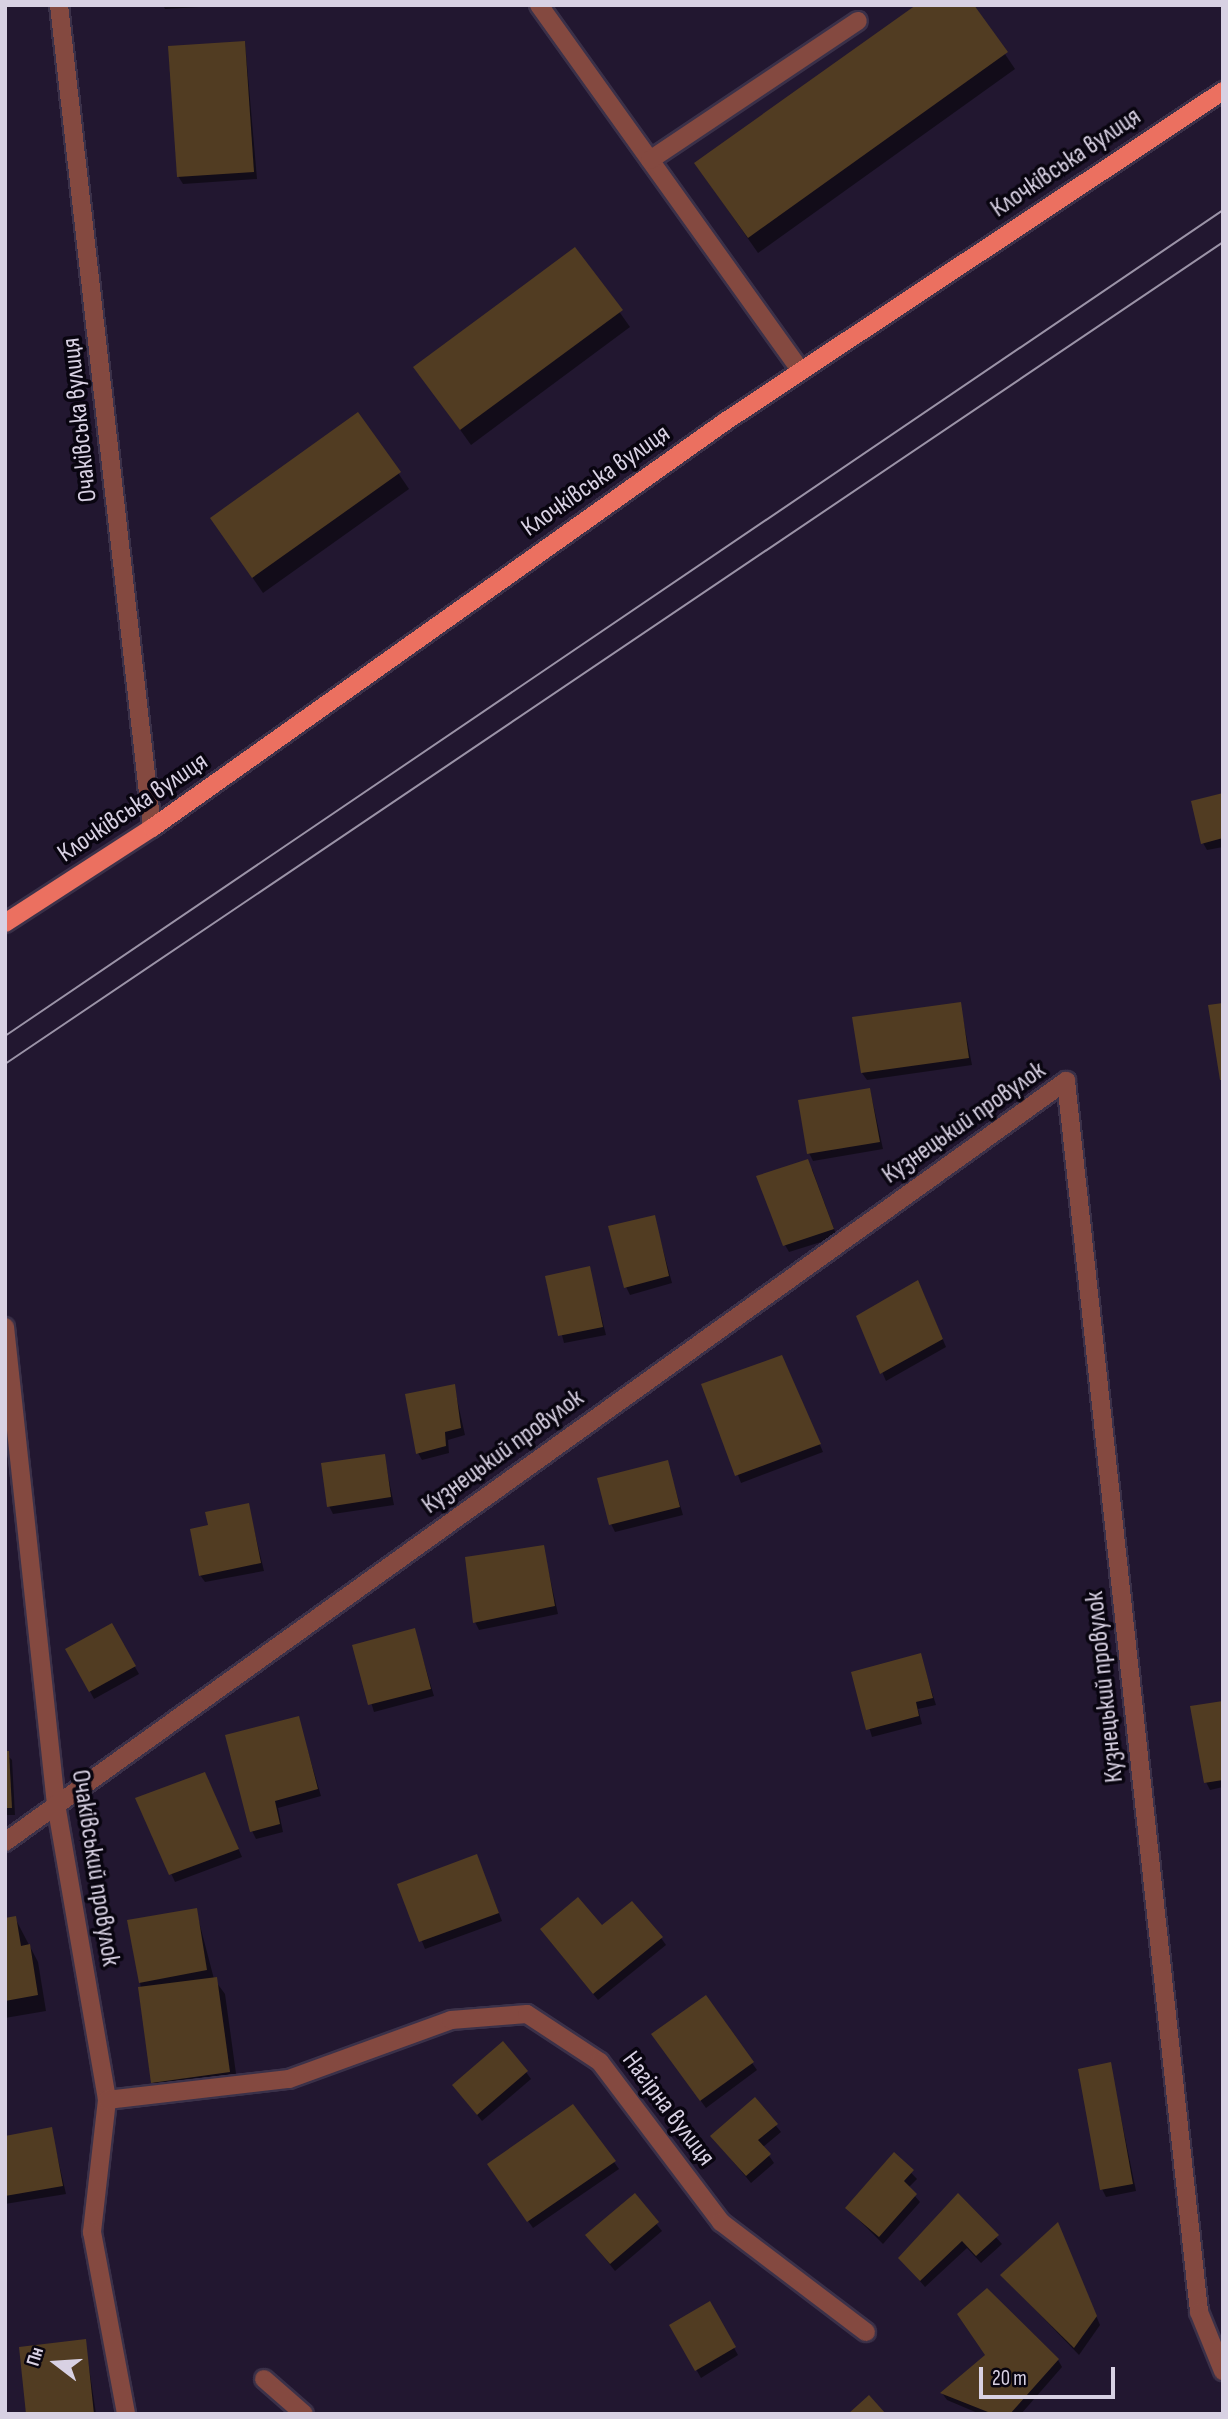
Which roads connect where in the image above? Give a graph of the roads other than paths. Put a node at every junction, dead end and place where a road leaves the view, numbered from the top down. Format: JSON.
{"nodes":[{"id":1,"x":59,"y":5,"type":"edge"},
{"id":2,"x":540,"y":5,"type":"edge"},
{"id":3,"x":858,"y":21,"type":"dead end"},
{"id":4,"x":1223,"y":91,"type":"edge"},
{"id":5,"x":650,"y":160,"type":"junction"},
{"id":6,"x":801,"y":371,"type":"junction"},
{"id":7,"x":152,"y":828,"type":"junction"},
{"id":8,"x":5,"y":923,"type":"edge"},
{"id":9,"x":5,"y":1327,"type":"edge"},
{"id":10,"x":56,"y":1804,"type":"junction"},
{"id":11,"x":5,"y":1842,"type":"edge"},
{"id":12,"x":107,"y":2100,"type":"junction"},
{"id":13,"x":866,"y":2332,"type":"dead end"},
{"id":14,"x":1223,"y":2371,"type":"edge"},
{"id":15,"x":264,"y":2379,"type":"dead end"},
{"id":16,"x":126,"y":2414,"type":"edge"},
{"id":17,"x":304,"y":2414,"type":"edge"}],
"edges":[{"from":1,"to":7,"type":"street","name":"Очаківська вулиця"},
{"from":2,"to":5,"type":"street"},
{"from":3,"to":5,"type":"street"},
{"from":4,"to":6,"type":"main road","name":"Клочківська вулиця"},
{"from":5,"to":6,"type":"street"},
{"from":6,"to":7,"type":"main road","name":"Клочківська вулиця"},
{"from":7,"to":8,"type":"main road","name":"Клочківська вулиця"},
{"from":9,"to":10,"type":"street","name":"Очаківський провулок"},
{"from":10,"to":11,"type":"street","name":"Кузнецький провулок"},
{"from":10,"to":12,"type":"street","name":"Очаківський провулок"},
{"from":10,"to":14,"type":"street","name":"Кузнецький провулок"},
{"from":12,"to":13,"type":"street","name":"Нагірна вулиця"},
{"from":12,"to":16,"type":"street","name":"Очаківський провулок"},
{"from":15,"to":17,"type":"street"}]}
